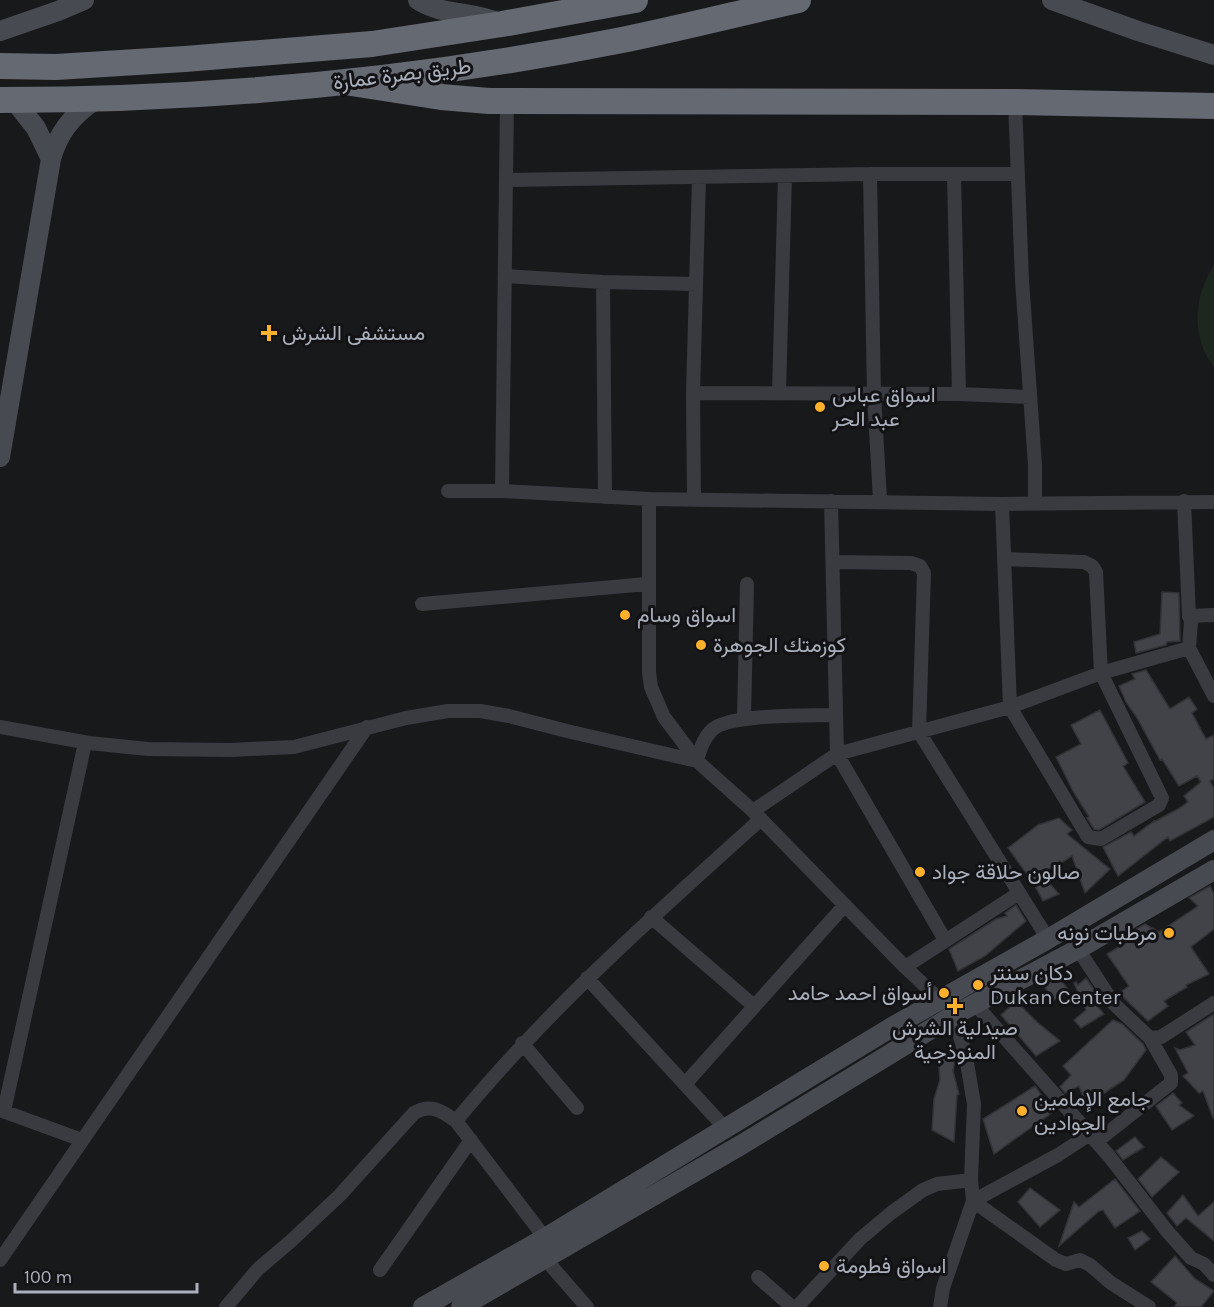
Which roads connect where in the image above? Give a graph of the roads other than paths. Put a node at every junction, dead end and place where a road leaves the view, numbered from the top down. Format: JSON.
{"nodes":[{"id":1,"x":84,"y":0,"type":"edge"},
{"id":2,"x":418,"y":0,"type":"edge"},
{"id":3,"x":635,"y":0,"type":"edge"},
{"id":4,"x":798,"y":0,"type":"edge"},
{"id":5,"x":1052,"y":0,"type":"edge"},
{"id":6,"x":502,"y":24,"type":"junction"},
{"id":7,"x":0,"y":31,"type":"edge"},
{"id":8,"x":1214,"y":55,"type":"edge"},
{"id":9,"x":0,"y":66,"type":"edge"},
{"id":10,"x":345,"y":82,"type":"junction"},
{"id":11,"x":7,"y":100,"type":"edge"},
{"id":12,"x":95,"y":100,"type":"junction"},
{"id":13,"x":507,"y":101,"type":"junction"},
{"id":14,"x":1015,"y":102,"type":"junction"},
{"id":15,"x":1214,"y":105,"type":"edge"},
{"id":16,"x":51,"y":159,"type":"junction"},
{"id":17,"x":870,"y":174,"type":"junction"},
{"id":18,"x":954,"y":174,"type":"junction"},
{"id":19,"x":1016,"y":174,"type":"junction"},
{"id":20,"x":785,"y":176,"type":"junction"},
{"id":21,"x":699,"y":177,"type":"junction"},
{"id":22,"x":506,"y":180,"type":"junction"},
{"id":23,"x":505,"y":276,"type":"junction"},
{"id":24,"x":603,"y":282,"type":"junction"},
{"id":25,"x":696,"y":284,"type":"junction"},
{"id":26,"x":779,"y":392,"type":"junction"},
{"id":27,"x":693,"y":393,"type":"junction"},
{"id":28,"x":874,"y":394,"type":"junction"},
{"id":29,"x":959,"y":394,"type":"junction"},
{"id":30,"x":1030,"y":397,"type":"junction"},
{"id":31,"x":0,"y":457,"type":"edge"},
{"id":32,"x":448,"y":491,"type":"dead end"},
{"id":33,"x":502,"y":491,"type":"junction"},
{"id":34,"x":605,"y":497,"type":"junction"},
{"id":35,"x":649,"y":499,"type":"junction"},
{"id":36,"x":694,"y":500,"type":"junction"},
{"id":37,"x":831,"y":501,"type":"junction"},
{"id":38,"x":880,"y":501,"type":"junction"},
{"id":39,"x":1184,"y":501,"type":"junction"},
{"id":40,"x":1035,"y":502,"type":"junction"},
{"id":41,"x":1214,"y":502,"type":"edge"},
{"id":42,"x":1002,"y":504,"type":"junction"},
{"id":43,"x":1004,"y":559,"type":"junction"},
{"id":44,"x":833,"y":562,"type":"junction"},
{"id":45,"x":647,"y":584,"type":"junction"},
{"id":46,"x":747,"y":584,"type":"dead end"},
{"id":47,"x":422,"y":604,"type":"dead end"},
{"id":48,"x":1214,"y":615,"type":"edge"},
{"id":49,"x":1189,"y":616,"type":"junction"},
{"id":50,"x":1189,"y":648,"type":"junction"},
{"id":51,"x":1101,"y":673,"type":"junction"},
{"id":52,"x":1214,"y":696,"type":"edge"},
{"id":53,"x":1010,"y":708,"type":"junction"},
{"id":54,"x":836,"y":715,"type":"junction"},
{"id":55,"x":744,"y":718,"type":"junction"},
{"id":56,"x":0,"y":727,"type":"edge"},
{"id":57,"x":367,"y":728,"type":"junction"},
{"id":58,"x":919,"y":732,"type":"junction"},
{"id":59,"x":86,"y":743,"type":"junction"},
{"id":60,"x":837,"y":754,"type":"junction"},
{"id":61,"x":697,"y":761,"type":"junction"},
{"id":62,"x":757,"y":815,"type":"junction"},
{"id":63,"x":1214,"y":840,"type":"edge"},
{"id":64,"x":1214,"y":870,"type":"edge"},
{"id":65,"x":1019,"y":893,"type":"junction"},
{"id":66,"x":845,"y":905,"type":"junction"},
{"id":67,"x":651,"y":917,"type":"junction"},
{"id":68,"x":1048,"y":939,"type":"junction"},
{"id":69,"x":945,"y":940,"type":"junction"},
{"id":70,"x":1078,"y":949,"type":"junction"},
{"id":71,"x":1025,"y":951,"type":"junction"},
{"id":72,"x":904,"y":967,"type":"junction"},
{"id":73,"x":1037,"y":971,"type":"junction"},
{"id":74,"x":587,"y":978,"type":"junction"},
{"id":75,"x":939,"y":999,"type":"junction"},
{"id":76,"x":1214,"y":1003,"type":"edge"},
{"id":77,"x":975,"y":1004,"type":"junction"},
{"id":78,"x":754,"y":1006,"type":"junction"},
{"id":79,"x":954,"y":1015,"type":"junction"},
{"id":80,"x":1150,"y":1038,"type":"junction"},
{"id":81,"x":522,"y":1043,"type":"junction"},
{"id":82,"x":685,"y":1084,"type":"junction"},
{"id":83,"x":577,"y":1108,"type":"dead end"},
{"id":84,"x":2,"y":1110,"type":"edge"},
{"id":85,"x":456,"y":1121,"type":"junction"},
{"id":86,"x":726,"y":1129,"type":"junction"},
{"id":87,"x":1093,"y":1138,"type":"junction"},
{"id":88,"x":82,"y":1140,"type":"junction"},
{"id":89,"x":471,"y":1140,"type":"junction"},
{"id":90,"x":971,"y":1180,"type":"junction"},
{"id":91,"x":973,"y":1201,"type":"junction"},
{"id":92,"x":602,"y":1215,"type":"junction"},
{"id":93,"x":545,"y":1238,"type":"junction"},
{"id":94,"x":0,"y":1260,"type":"edge"},
{"id":95,"x":546,"y":1260,"type":"junction"},
{"id":96,"x":1209,"y":1260,"type":"edge"},
{"id":97,"x":380,"y":1270,"type":"dead end"},
{"id":98,"x":1214,"y":1275,"type":"edge"},
{"id":99,"x":758,"y":1277,"type":"dead end"},
{"id":100,"x":226,"y":1307,"type":"edge"},
{"id":101,"x":423,"y":1307,"type":"edge"},
{"id":102,"x":461,"y":1307,"type":"edge"},
{"id":103,"x":587,"y":1307,"type":"edge"},
{"id":104,"x":792,"y":1307,"type":"edge"},
{"id":105,"x":797,"y":1307,"type":"edge"},
{"id":106,"x":939,"y":1307,"type":"edge"},
{"id":107,"x":1149,"y":1307,"type":"edge"}],
"edges":[{"from":1,"to":7,"type":"street"},
{"from":2,"to":6,"type":"street"},
{"from":3,"to":6,"type":"highway","name":"طريق بصرة عمارة"},
{"from":4,"to":10,"type":"highway","name":"طريق بصرة عمارة"},
{"from":5,"to":8,"type":"street"},
{"from":6,"to":9,"type":"highway","name":"طريق بصرة عمارة"},
{"from":10,"to":12,"type":"highway","name":"طريق بصرة عمارة"},
{"from":10,"to":13,"type":"highway"},
{"from":11,"to":12,"type":"highway","name":"طريق بصرة عمارة"},
{"from":11,"to":16,"type":"street"},
{"from":12,"to":16,"type":"street"},
{"from":13,"to":14,"type":"highway"},
{"from":13,"to":22,"type":"street"},
{"from":14,"to":15,"type":"highway"},
{"from":14,"to":19,"type":"street"},
{"from":16,"to":31,"type":"street"},
{"from":17,"to":18,"type":"street"},
{"from":17,"to":20,"type":"street"},
{"from":17,"to":28,"type":"street"},
{"from":18,"to":19,"type":"street"},
{"from":18,"to":29,"type":"street"},
{"from":19,"to":30,"type":"street"},
{"from":20,"to":21,"type":"street"},
{"from":20,"to":26,"type":"street"},
{"from":21,"to":22,"type":"street"},
{"from":21,"to":25,"type":"street"},
{"from":22,"to":23,"type":"street"},
{"from":23,"to":24,"type":"street"},
{"from":23,"to":33,"type":"street"},
{"from":24,"to":25,"type":"street"},
{"from":24,"to":34,"type":"street"},
{"from":25,"to":27,"type":"street"},
{"from":26,"to":27,"type":"street"},
{"from":26,"to":28,"type":"street"},
{"from":27,"to":36,"type":"street"},
{"from":28,"to":29,"type":"street"},
{"from":28,"to":38,"type":"street"},
{"from":29,"to":30,"type":"street"},
{"from":30,"to":40,"type":"street"},
{"from":32,"to":33,"type":"street"},
{"from":33,"to":34,"type":"street"},
{"from":34,"to":35,"type":"street"},
{"from":35,"to":36,"type":"street"},
{"from":35,"to":45,"type":"street"},
{"from":36,"to":37,"type":"street"},
{"from":37,"to":38,"type":"street"},
{"from":37,"to":44,"type":"street"},
{"from":38,"to":42,"type":"street"},
{"from":39,"to":40,"type":"street"},
{"from":39,"to":41,"type":"street"},
{"from":39,"to":49,"type":"street"},
{"from":40,"to":42,"type":"street"},
{"from":42,"to":43,"type":"street"},
{"from":43,"to":51,"type":"street"},
{"from":43,"to":53,"type":"street"},
{"from":44,"to":54,"type":"street"},
{"from":44,"to":58,"type":"street"},
{"from":45,"to":47,"type":"street"},
{"from":45,"to":61,"type":"street"},
{"from":46,"to":55,"type":"street"},
{"from":48,"to":49,"type":"street"},
{"from":49,"to":50,"type":"street"},
{"from":50,"to":51,"type":"street"},
{"from":50,"to":52,"type":"street"},
{"from":51,"to":53,"type":"street"},
{"from":51,"to":53,"type":"street"},
{"from":53,"to":58,"type":"street"},
{"from":54,"to":55,"type":"street"},
{"from":54,"to":60,"type":"street"},
{"from":55,"to":61,"type":"street"},
{"from":56,"to":59,"type":"street"},
{"from":57,"to":59,"type":"street"},
{"from":57,"to":61,"type":"street"},
{"from":57,"to":88,"type":"street"},
{"from":58,"to":60,"type":"street"},
{"from":58,"to":65,"type":"street"},
{"from":59,"to":84,"type":"street"},
{"from":60,"to":62,"type":"street"},
{"from":60,"to":69,"type":"street"},
{"from":61,"to":62,"type":"street"},
{"from":62,"to":66,"type":"street"},
{"from":62,"to":67,"type":"street"},
{"from":63,"to":68,"type":"street"},
{"from":64,"to":70,"type":"street"},
{"from":65,"to":68,"type":"street"},
{"from":65,"to":69,"type":"street"},
{"from":66,"to":72,"type":"street"},
{"from":66,"to":78,"type":"street"},
{"from":67,"to":74,"type":"street"},
{"from":67,"to":78,"type":"street"},
{"from":68,"to":71,"type":"street"},
{"from":69,"to":72,"type":"street"},
{"from":70,"to":73,"type":"street"},
{"from":70,"to":80,"type":"street"},
{"from":71,"to":73,"type":"street"},
{"from":71,"to":75,"type":"street"},
{"from":72,"to":75,"type":"street"},
{"from":73,"to":77,"type":"street"},
{"from":74,"to":81,"type":"street"},
{"from":74,"to":82,"type":"street"},
{"from":75,"to":86,"type":"street"},
{"from":76,"to":80,"type":"street"},
{"from":77,"to":79,"type":"street"},
{"from":77,"to":87,"type":"street"},
{"from":78,"to":82,"type":"street"},
{"from":79,"to":90,"type":"street"},
{"from":79,"to":92,"type":"street"},
{"from":80,"to":87,"type":"street"},
{"from":81,"to":83,"type":"street"},
{"from":81,"to":85,"type":"street"},
{"from":82,"to":86,"type":"street"},
{"from":84,"to":88,"type":"street"},
{"from":85,"to":89,"type":"street"},
{"from":85,"to":100,"type":"street"},
{"from":86,"to":92,"type":"street"},
{"from":87,"to":91,"type":"street"},
{"from":87,"to":96,"type":"street"},
{"from":88,"to":94,"type":"street"},
{"from":89,"to":93,"type":"street"},
{"from":89,"to":97,"type":"street"},
{"from":90,"to":91,"type":"street"},
{"from":90,"to":105,"type":"street"},
{"from":91,"to":106,"type":"street"},
{"from":91,"to":107,"type":"street"},
{"from":92,"to":93,"type":"street"},
{"from":92,"to":95,"type":"street"},
{"from":93,"to":101,"type":"street"},
{"from":95,"to":102,"type":"street"},
{"from":95,"to":103,"type":"street"},
{"from":96,"to":98,"type":"street"},
{"from":99,"to":104,"type":"street"}]}
